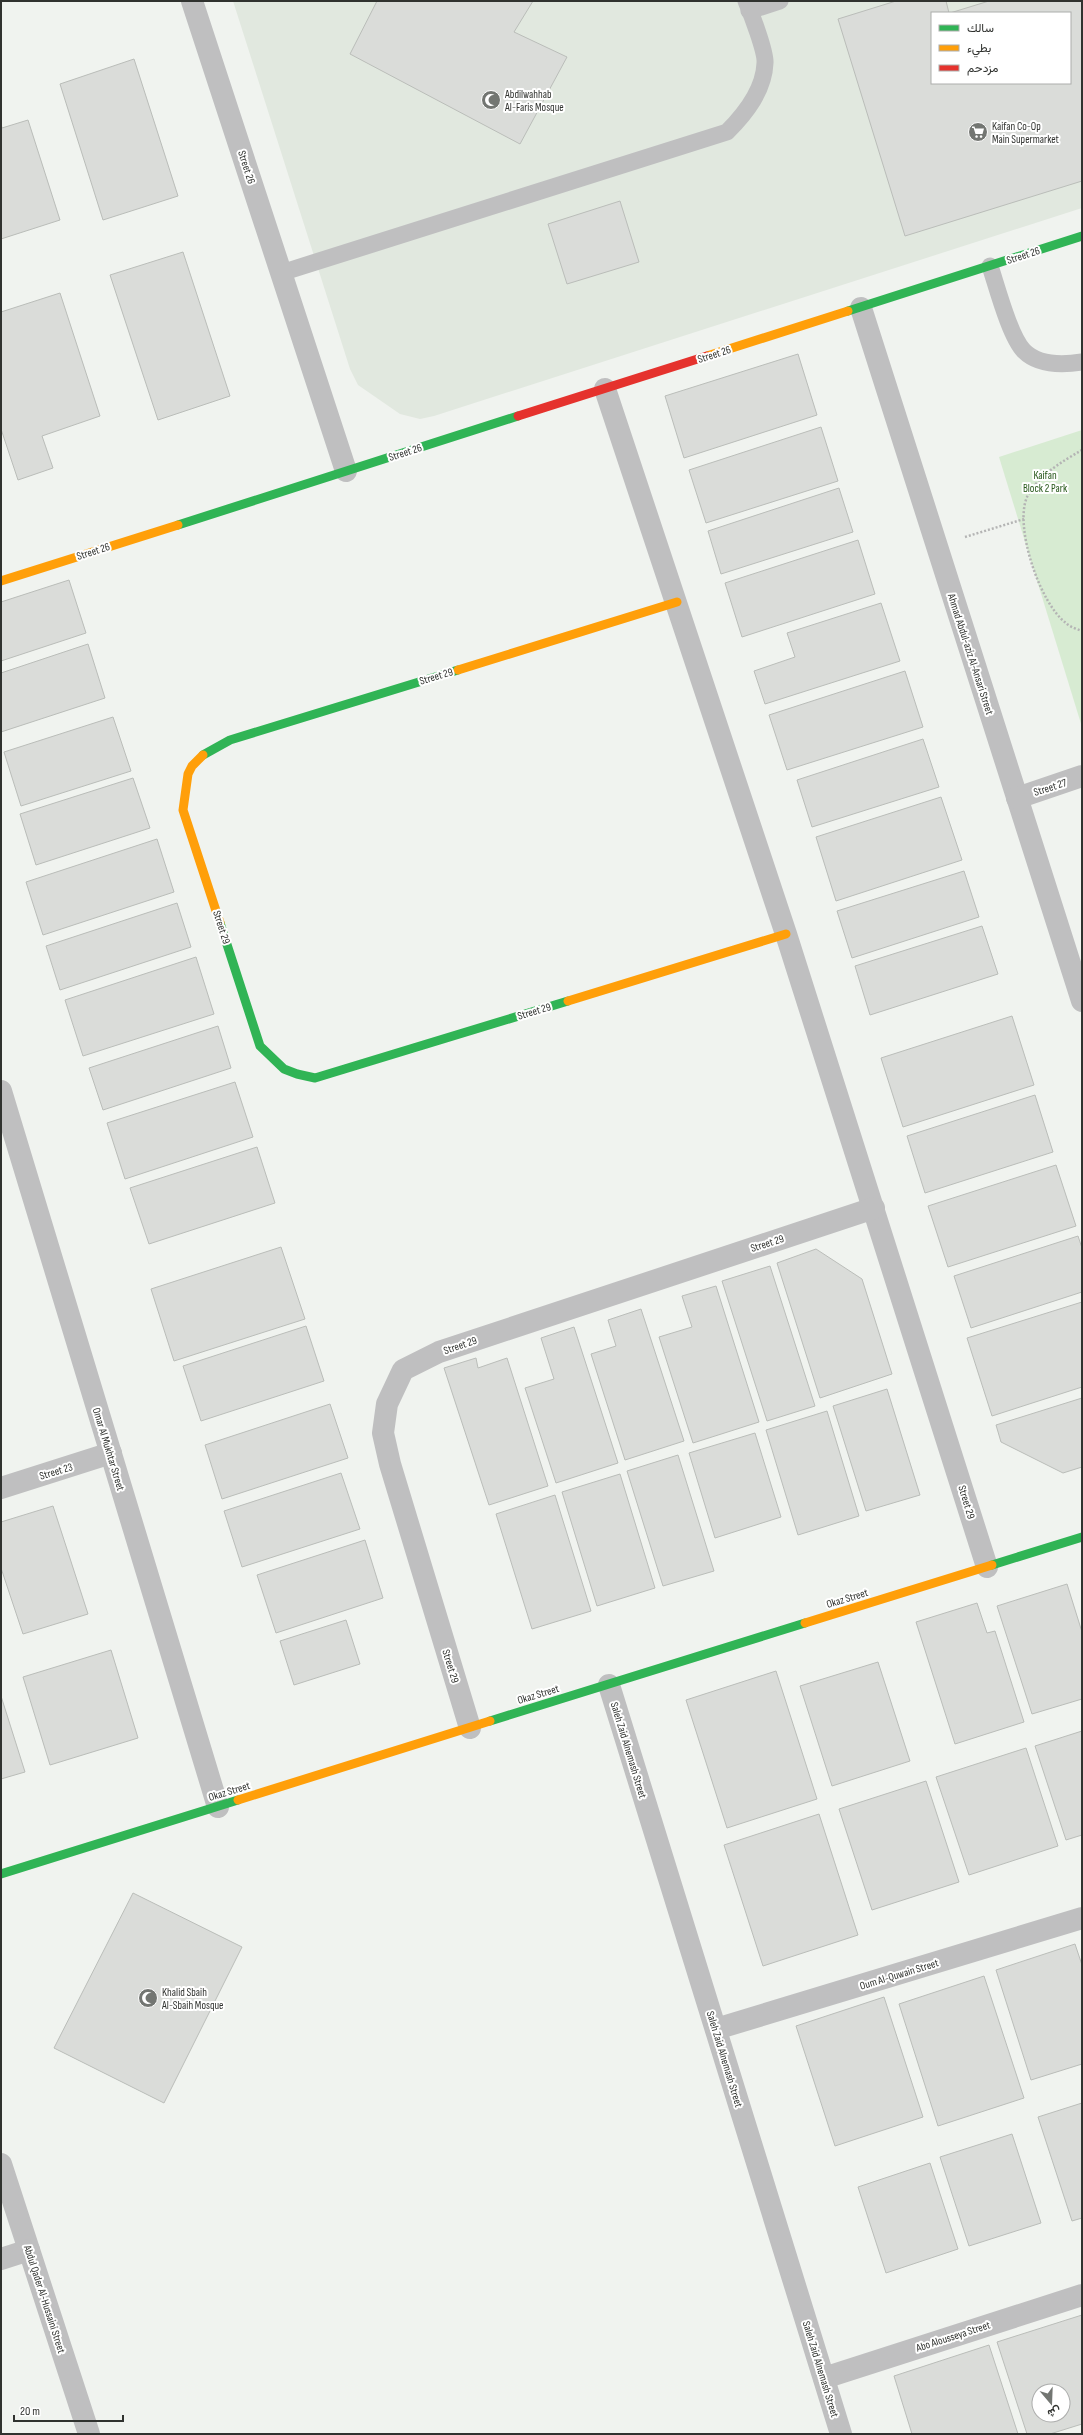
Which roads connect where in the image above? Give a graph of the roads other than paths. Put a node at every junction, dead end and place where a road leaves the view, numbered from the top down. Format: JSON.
{"nodes":[{"id":1,"x":192,"y":1,"type":"edge"},
{"id":2,"x":780,"y":1,"type":"edge"},
{"id":3,"x":748,"y":6,"type":"edge"},
{"id":4,"x":1082,"y":236,"type":"edge"},
{"id":5,"x":990,"y":266,"type":"junction"},
{"id":6,"x":281,"y":273,"type":"junction"},
{"id":7,"x":861,"y":308,"type":"junction"},
{"id":8,"x":1082,"y":362,"type":"edge"},
{"id":9,"x":605,"y":389,"type":"junction"},
{"id":10,"x":346,"y":471,"type":"junction"},
{"id":11,"x":1,"y":580,"type":"edge"},
{"id":12,"x":677,"y":602,"type":"junction"},
{"id":13,"x":1082,"y":776,"type":"edge"},
{"id":14,"x":1017,"y":798,"type":"junction"},
{"id":15,"x":786,"y":934,"type":"junction"},
{"id":16,"x":1082,"y":1001,"type":"edge"},
{"id":17,"x":1,"y":1091,"type":"edge"},
{"id":18,"x":5,"y":1119,"type":"edge"},
{"id":19,"x":874,"y":1208,"type":"junction"},
{"id":20,"x":111,"y":1453,"type":"junction"},
{"id":21,"x":1,"y":1488,"type":"edge"},
{"id":22,"x":1082,"y":1537,"type":"edge"},
{"id":23,"x":987,"y":1567,"type":"junction"},
{"id":24,"x":609,"y":1685,"type":"junction"},
{"id":25,"x":470,"y":1728,"type":"junction"},
{"id":26,"x":218,"y":1807,"type":"junction"},
{"id":27,"x":1,"y":1874,"type":"edge"},
{"id":28,"x":1082,"y":1918,"type":"edge"},
{"id":29,"x":716,"y":2029,"type":"junction"},
{"id":30,"x":1,"y":2164,"type":"edge"},
{"id":31,"x":29,"y":2250,"type":"junction"},
{"id":32,"x":1,"y":2259,"type":"edge"},
{"id":33,"x":1082,"y":2294,"type":"edge"},
{"id":34,"x":824,"y":2378,"type":"junction"},
{"id":35,"x":89,"y":2434,"type":"edge"},
{"id":36,"x":841,"y":2434,"type":"edge"}],
"edges":[{"from":1,"to":6,"type":"street","name":"Street 26"},
{"from":2,"to":3,"type":"lane"},
{"from":3,"to":6,"type":"lane"},
{"from":4,"to":5,"type":"street","name":"Street 26"},
{"from":5,"to":7,"type":"street","name":"Street 26"},
{"from":5,"to":8,"type":"lane"},
{"from":6,"to":10,"type":"street","name":"Street 26"},
{"from":7,"to":9,"type":"street","name":"Street 26"},
{"from":7,"to":14,"type":"street","name":"Ahmad Abdul-aziz Al-Ansari Street"},
{"from":9,"to":10,"type":"street","name":"Street 26"},
{"from":9,"to":12,"type":"street","name":"Street 29"},
{"from":10,"to":11,"type":"street","name":"Street 26"},
{"from":12,"to":15,"type":"street","name":"Street 29"},
{"from":12,"to":15,"type":"street","name":"Street 29"},
{"from":13,"to":14,"type":"street","name":"Street 27"},
{"from":14,"to":16,"type":"street","name":"Ahmad Abdul-aziz Al-Ansari Street"},
{"from":15,"to":19,"type":"street","name":"Street 29"},
{"from":17,"to":18,"type":"street","name":"Omar Al Mukhtar Street"},
{"from":18,"to":20,"type":"street","name":"Omar Al Mukhtar Street"},
{"from":19,"to":23,"type":"street","name":"Street 29"},
{"from":19,"to":25,"type":"street","name":"Street 29"},
{"from":20,"to":21,"type":"street","name":"Street 23"},
{"from":20,"to":26,"type":"street","name":"Omar Al Mukhtar Street"},
{"from":22,"to":23,"type":"street","name":"Okaz Street"},
{"from":23,"to":24,"type":"street","name":"Okaz Street"},
{"from":24,"to":25,"type":"street","name":"Okaz Street"},
{"from":24,"to":29,"type":"street","name":"Saleh Zaid Alnemash Street"},
{"from":25,"to":26,"type":"street","name":"Okaz Street"},
{"from":26,"to":27,"type":"street","name":"Okaz Street"},
{"from":28,"to":29,"type":"street","name":"Oum Al-Quwain Street"},
{"from":29,"to":34,"type":"street","name":"Saleh Zaid Alnemash Street"},
{"from":30,"to":31,"type":"street","name":"Abdul Qader Al-Hussaini Street"},
{"from":31,"to":32,"type":"street"},
{"from":31,"to":35,"type":"street","name":"Abdul Qader Al-Hussaini Street"},
{"from":33,"to":34,"type":"street","name":"Abo Alousseya Street"},
{"from":34,"to":36,"type":"street","name":"Saleh Zaid Alnemash Street"}]}
